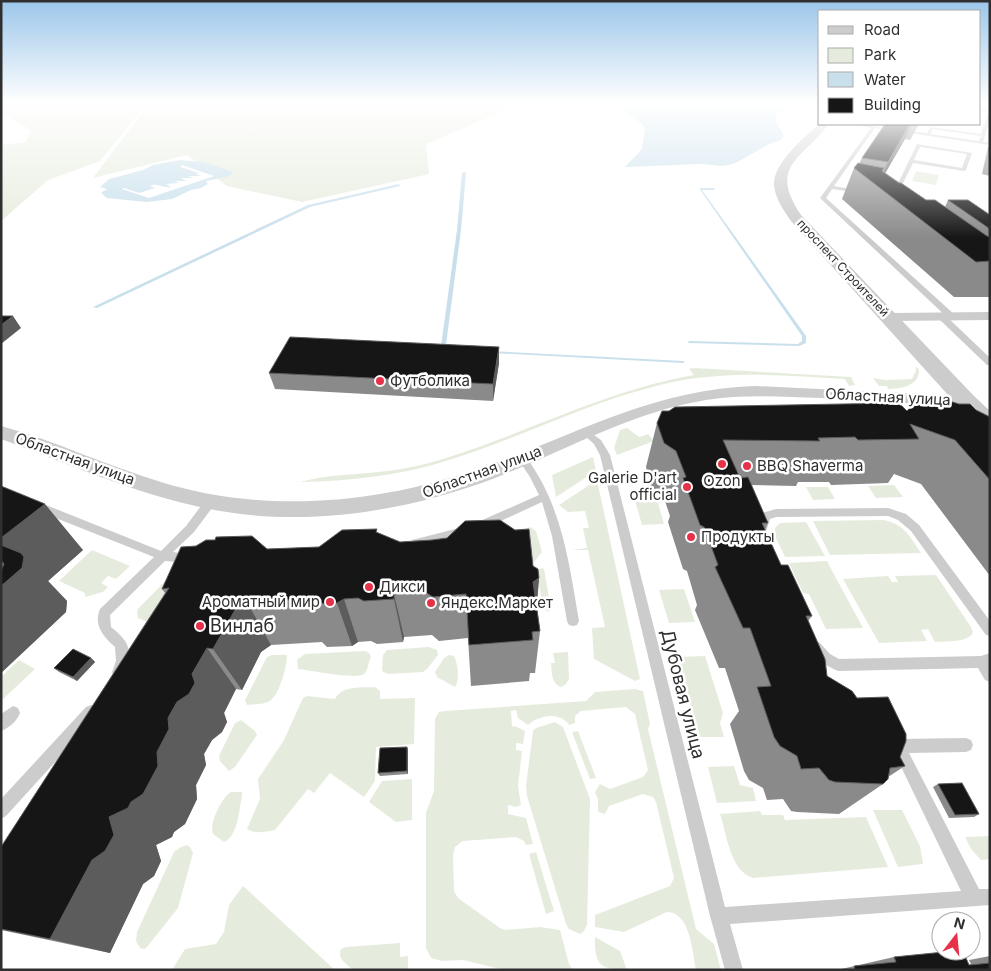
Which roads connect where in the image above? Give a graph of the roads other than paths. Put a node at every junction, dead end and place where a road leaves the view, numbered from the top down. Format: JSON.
{"nodes":[{"id":1,"x":803,"y":147,"type":"edge"},
{"id":2,"x":858,"y":147,"type":"edge"},
{"id":3,"x":918,"y":147,"type":"edge"},
{"id":4,"x":957,"y":147,"type":"edge"},
{"id":5,"x":911,"y":162,"type":"junction"},
{"id":6,"x":829,"y":189,"type":"junction"},
{"id":7,"x":864,"y":196,"type":"edge"},
{"id":8,"x":892,"y":198,"type":"edge"},
{"id":9,"x":990,"y":316,"type":"edge"},
{"id":10,"x":947,"y":317,"type":"junction"},
{"id":11,"x":889,"y":318,"type":"junction"},
{"id":12,"x":990,"y":362,"type":"edge"},
{"id":13,"x":966,"y":401,"type":"junction"},
{"id":14,"x":990,"y":423,"type":"edge"},
{"id":15,"x":1,"y":432,"type":"edge"},
{"id":16,"x":587,"y":433,"type":"junction"},
{"id":17,"x":990,"y":435,"type":"edge"},
{"id":18,"x":523,"y":459,"type":"junction"},
{"id":19,"x":544,"y":497,"type":"junction"},
{"id":20,"x":211,"y":501,"type":"junction"},
{"id":21,"x":28,"y":503,"type":"edge"},
{"id":22,"x":765,"y":538,"type":"edge"},
{"id":23,"x":408,"y":545,"type":"edge"},
{"id":24,"x":162,"y":556,"type":"junction"},
{"id":25,"x":200,"y":558,"type":"edge"},
{"id":26,"x":573,"y":621,"type":"dead end"},
{"id":27,"x":990,"y":631,"type":"edge"},
{"id":28,"x":813,"y":640,"type":"edge"},
{"id":29,"x":985,"y":661,"type":"edge"},
{"id":30,"x":990,"y":676,"type":"edge"},
{"id":31,"x":112,"y":686,"type":"edge"},
{"id":32,"x":101,"y":701,"type":"edge"},
{"id":33,"x":13,"y":712,"type":"dead end"},
{"id":34,"x":1,"y":724,"type":"edge"},
{"id":35,"x":966,"y":745,"type":"dead end"},
{"id":36,"x":1,"y":811,"type":"edge"},
{"id":37,"x":982,"y":897,"type":"edge"},
{"id":38,"x":719,"y":916,"type":"junction"},
{"id":39,"x":734,"y":970,"type":"edge"}],
"edges":[{"from":1,"to":11,"type":"street","name":"проспект Строителей"},
{"from":2,"to":6,"type":"lane"},
{"from":3,"to":5,"type":"lane"},
{"from":4,"to":5,"type":"lane"},
{"from":5,"to":8,"type":"lane"},
{"from":6,"to":7,"type":"lane"},
{"from":6,"to":10,"type":"lane"},
{"from":9,"to":10,"type":"street"},
{"from":10,"to":11,"type":"street"},
{"from":10,"to":12,"type":"lane"},
{"from":11,"to":13,"type":"street","name":"проспект Строителей"},
{"from":13,"to":14,"type":"street","name":"проспект Строителей"},
{"from":13,"to":16,"type":"street","name":"Областная улица"},
{"from":13,"to":17,"type":"street","name":"проспект Строителей"},
{"from":15,"to":20,"type":"street","name":"Областная улица"},
{"from":16,"to":18,"type":"street","name":"Областная улица"},
{"from":16,"to":38,"type":"lane","name":"Дубовая улица"},
{"from":18,"to":19,"type":"lane"},
{"from":18,"to":20,"type":"street","name":"Областная улица"},
{"from":19,"to":23,"type":"lane"},
{"from":19,"to":26,"type":"lane"},
{"from":20,"to":24,"type":"lane"},
{"from":21,"to":24,"type":"lane"},
{"from":22,"to":27,"type":"lane"},
{"from":24,"to":25,"type":"lane"},
{"from":24,"to":31,"type":"lane"},
{"from":28,"to":29,"type":"lane"},
{"from":29,"to":30,"type":"lane"},
{"from":32,"to":36,"type":"lane"},
{"from":33,"to":34,"type":"lane"},
{"from":35,"to":37,"type":"lane"},
{"from":37,"to":38,"type":"lane"},
{"from":38,"to":39,"type":"lane","name":"Дубовая улица"}]}
